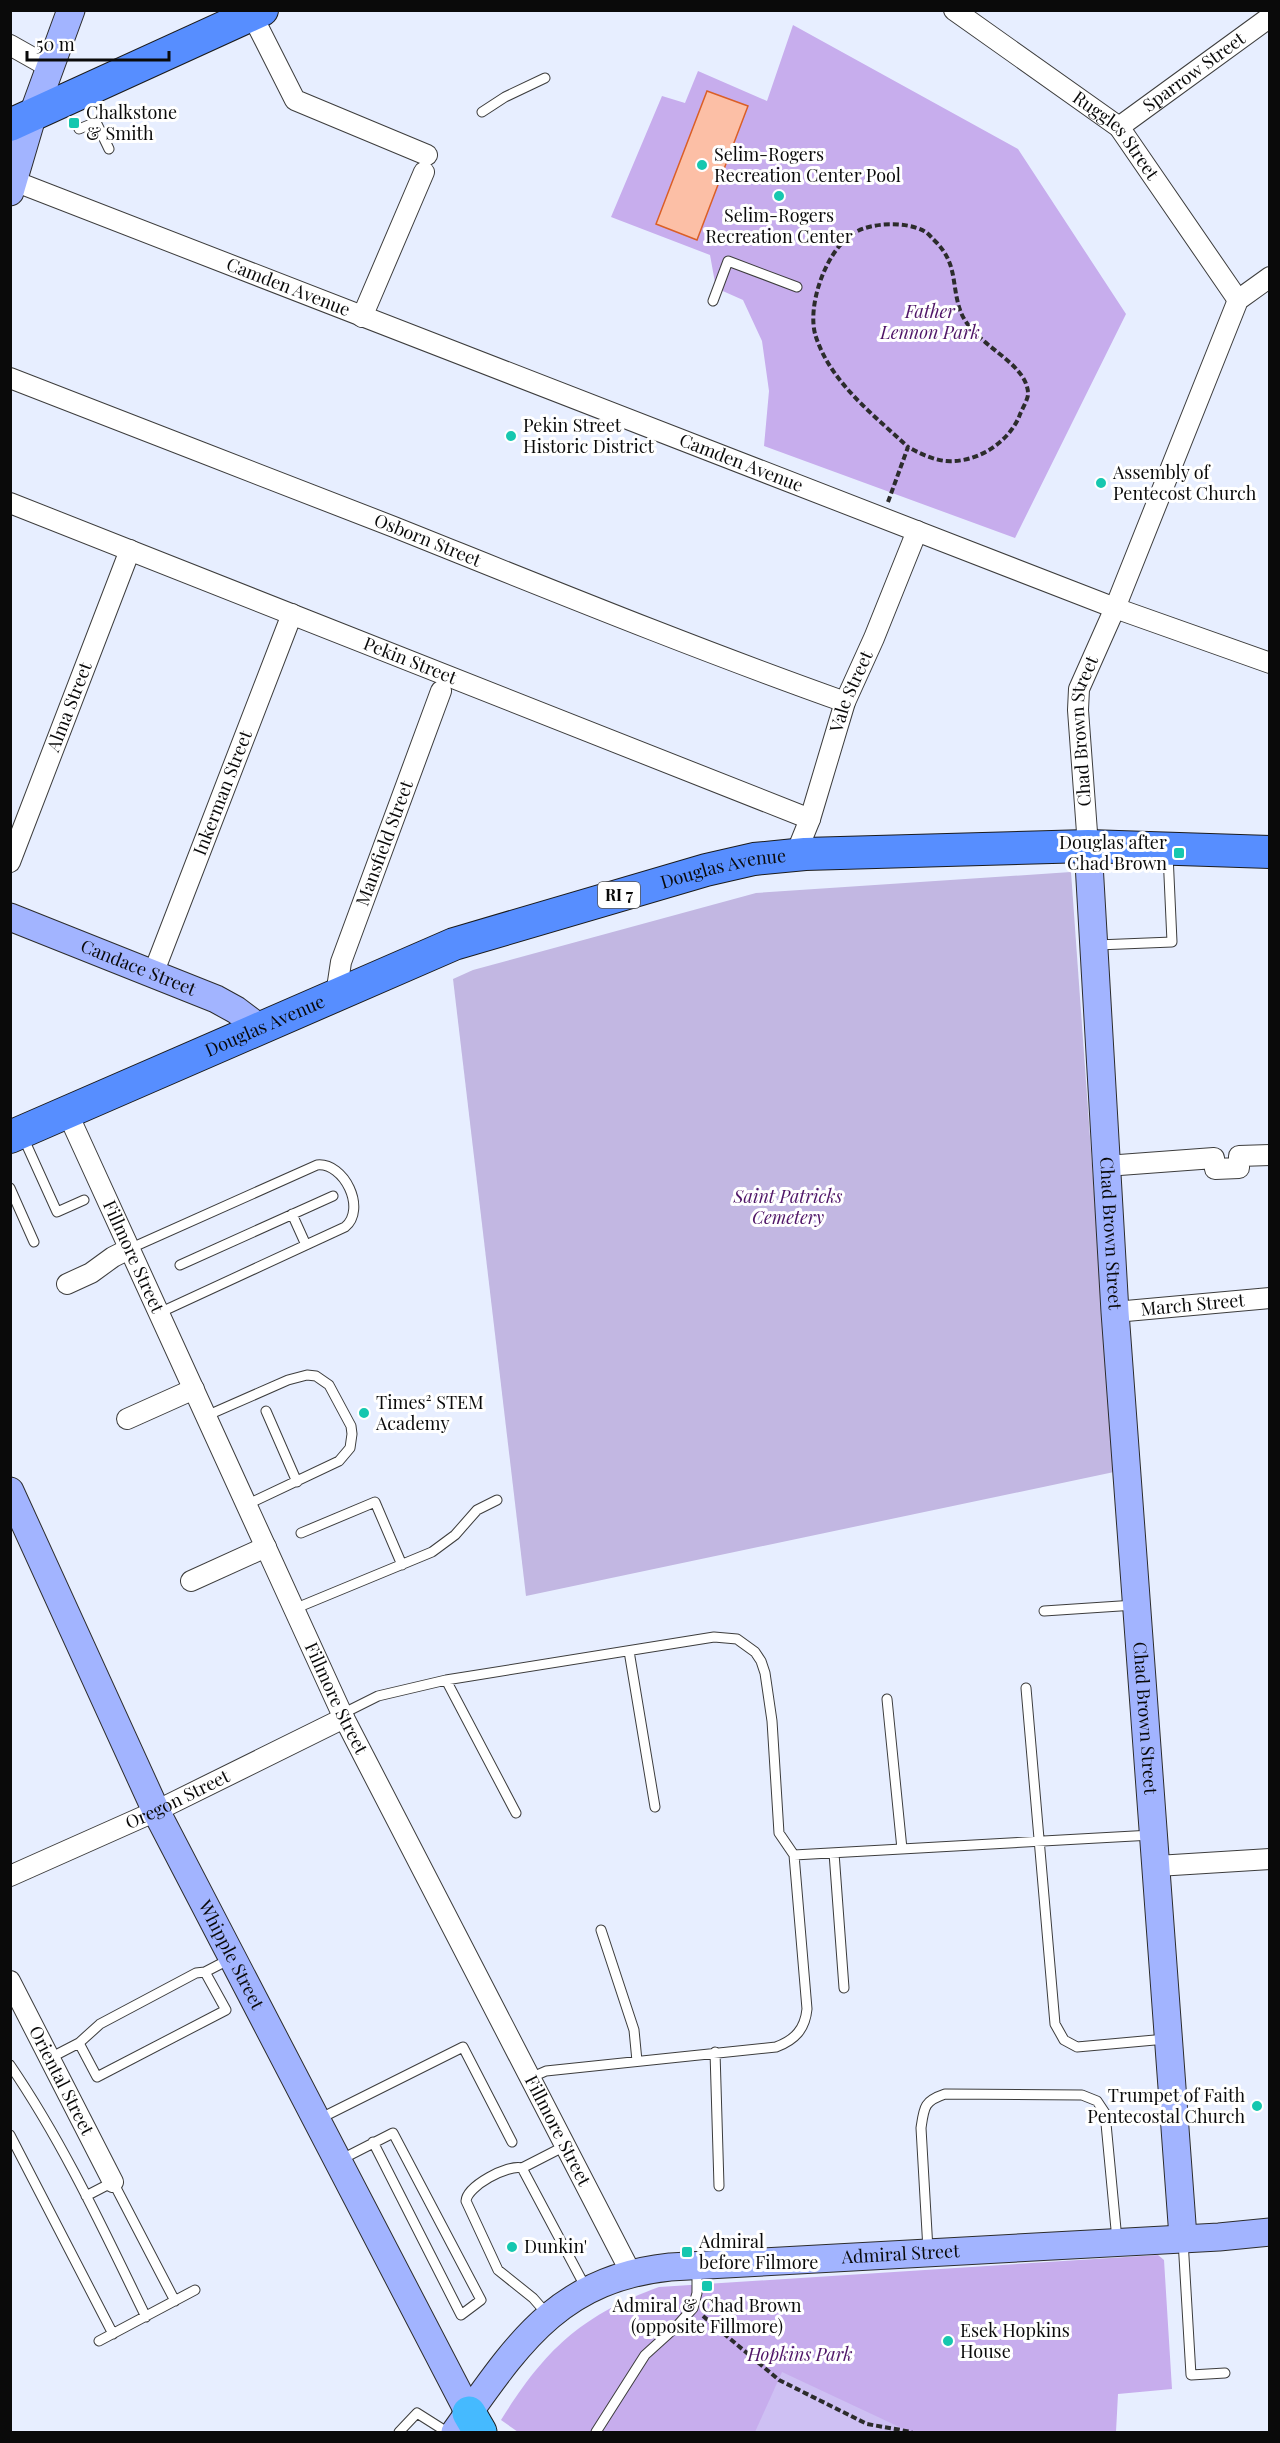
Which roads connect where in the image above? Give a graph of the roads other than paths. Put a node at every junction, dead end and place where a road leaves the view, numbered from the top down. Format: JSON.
{"nodes":[{"id":1,"x":71,"y":10,"type":"edge"},
{"id":2,"x":954,"y":10,"type":"edge"},
{"id":3,"x":257,"y":13,"type":"edge"},
{"id":4,"x":1269,"y":17,"type":"edge"},
{"id":5,"x":10,"y":45,"type":"edge"},
{"id":6,"x":49,"y":67,"type":"junction"},
{"id":7,"x":544,"y":78,"type":"dead end"},
{"id":8,"x":482,"y":112,"type":"dead end"},
{"id":9,"x":22,"y":119,"type":"edge"},
{"id":10,"x":1119,"y":127,"type":"junction"},
{"id":11,"x":79,"y":129,"type":"dead end"},
{"id":12,"x":109,"y":148,"type":"dead end"},
{"id":13,"x":12,"y":187,"type":"edge"},
{"id":14,"x":1269,"y":277,"type":"edge"},
{"id":15,"x":797,"y":287,"type":"dead end"},
{"id":16,"x":1238,"y":300,"type":"junction"},
{"id":17,"x":713,"y":301,"type":"dead end"},
{"id":18,"x":362,"y":317,"type":"junction"},
{"id":19,"x":10,"y":378,"type":"edge"},
{"id":20,"x":10,"y":503,"type":"edge"},
{"id":21,"x":911,"y":528,"type":"junction"},
{"id":22,"x":130,"y":550,"type":"junction"},
{"id":23,"x":1115,"y":608,"type":"junction"},
{"id":24,"x":292,"y":614,"type":"junction"},
{"id":25,"x":1269,"y":663,"type":"edge"},
{"id":26,"x":441,"y":691,"type":"dead end"},
{"id":27,"x":845,"y":702,"type":"junction"},
{"id":28,"x":810,"y":819,"type":"junction"},
{"id":29,"x":1088,"y":846,"type":"junction"},
{"id":30,"x":1168,"y":849,"type":"junction"},
{"id":31,"x":1269,"y":852,"type":"edge"},
{"id":32,"x":795,"y":856,"type":"junction"},
{"id":33,"x":10,"y":862,"type":"edge"},
{"id":34,"x":10,"y":917,"type":"edge"},
{"id":35,"x":1093,"y":945,"type":"junction"},
{"id":36,"x":153,"y":974,"type":"junction"},
{"id":37,"x":336,"y":995,"type":"junction"},
{"id":38,"x":260,"y":1028,"type":"junction"},
{"id":39,"x":67,"y":1112,"type":"junction"},
{"id":40,"x":16,"y":1135,"type":"edge"},
{"id":41,"x":1269,"y":1155,"type":"edge"},
{"id":42,"x":1106,"y":1166,"type":"junction"},
{"id":43,"x":11,"y":1189,"type":"edge"},
{"id":44,"x":333,"y":1196,"type":"dead end"},
{"id":45,"x":84,"y":1200,"type":"dead end"},
{"id":46,"x":13,"y":1202,"type":"edge"},
{"id":47,"x":292,"y":1214,"type":"junction"},
{"id":48,"x":34,"y":1242,"type":"dead end"},
{"id":49,"x":306,"y":1245,"type":"junction"},
{"id":50,"x":129,"y":1249,"type":"junction"},
{"id":51,"x":180,"y":1265,"type":"dead end"},
{"id":52,"x":67,"y":1284,"type":"dead end"},
{"id":53,"x":1269,"y":1298,"type":"edge"},
{"id":54,"x":1115,"y":1312,"type":"junction"},
{"id":55,"x":159,"y":1313,"type":"junction"},
{"id":56,"x":194,"y":1389,"type":"junction"},
{"id":57,"x":266,"y":1411,"type":"dead end"},
{"id":58,"x":206,"y":1416,"type":"junction"},
{"id":59,"x":127,"y":1419,"type":"dead end"},
{"id":60,"x":297,"y":1482,"type":"junction"},
{"id":61,"x":10,"y":1491,"type":"edge"},
{"id":62,"x":497,"y":1500,"type":"dead end"},
{"id":63,"x":246,"y":1505,"type":"junction"},
{"id":64,"x":300,"y":1533,"type":"dead end"},
{"id":65,"x":266,"y":1547,"type":"junction"},
{"id":66,"x":402,"y":1565,"type":"junction"},
{"id":67,"x":191,"y":1581,"type":"dead end"},
{"id":68,"x":1137,"y":1605,"type":"junction"},
{"id":69,"x":294,"y":1610,"type":"junction"},
{"id":70,"x":1044,"y":1611,"type":"dead end"},
{"id":71,"x":629,"y":1651,"type":"junction"},
{"id":72,"x":446,"y":1680,"type":"junction"},
{"id":73,"x":1026,"y":1688,"type":"dead end"},
{"id":74,"x":887,"y":1699,"type":"dead end"},
{"id":75,"x":343,"y":1716,"type":"junction"},
{"id":76,"x":655,"y":1807,"type":"dead end"},
{"id":77,"x":156,"y":1811,"type":"junction"},
{"id":78,"x":516,"y":1813,"type":"dead end"},
{"id":79,"x":1155,"y":1835,"type":"junction"},
{"id":80,"x":1040,"y":1842,"type":"junction"},
{"id":81,"x":902,"y":1849,"type":"junction"},
{"id":82,"x":834,"y":1853,"type":"junction"},
{"id":83,"x":794,"y":1855,"type":"junction"},
{"id":84,"x":1269,"y":1859,"type":"edge"},
{"id":85,"x":1157,"y":1866,"type":"junction"},
{"id":86,"x":10,"y":1876,"type":"edge"},
{"id":87,"x":601,"y":1930,"type":"dead end"},
{"id":88,"x":232,"y":1958,"type":"junction"},
{"id":89,"x":205,"y":1972,"type":"junction"},
{"id":90,"x":10,"y":1982,"type":"edge"},
{"id":91,"x":844,"y":1988,"type":"dead end"},
{"id":92,"x":10,"y":2014,"type":"edge"},
{"id":93,"x":1169,"y":2039,"type":"junction"},
{"id":94,"x":79,"y":2043,"type":"junction"},
{"id":95,"x":46,"y":2050,"type":"junction"},
{"id":96,"x":715,"y":2052,"type":"junction"},
{"id":97,"x":637,"y":2061,"type":"junction"},
{"id":98,"x":10,"y":2065,"type":"edge"},
{"id":99,"x":531,"y":2078,"type":"junction"},
{"id":100,"x":317,"y":2120,"type":"junction"},
{"id":101,"x":10,"y":2135,"type":"edge"},
{"id":102,"x":374,"y":2142,"type":"junction"},
{"id":103,"x":512,"y":2142,"type":"dead end"},
{"id":104,"x":565,"y":2146,"type":"junction"},
{"id":105,"x":338,"y":2161,"type":"junction"},
{"id":106,"x":522,"y":2168,"type":"junction"},
{"id":107,"x":113,"y":2182,"type":"junction"},
{"id":108,"x":719,"y":2186,"type":"dead end"},
{"id":109,"x":86,"y":2196,"type":"junction"},
{"id":110,"x":1269,"y":2232,"type":"edge"},
{"id":111,"x":1183,"y":2238,"type":"junction"},
{"id":112,"x":1117,"y":2241,"type":"junction"},
{"id":113,"x":928,"y":2252,"type":"junction"},
{"id":114,"x":697,"y":2266,"type":"junction"},
{"id":115,"x":631,"y":2273,"type":"junction"},
{"id":116,"x":195,"y":2290,"type":"dead end"},
{"id":117,"x":587,"y":2290,"type":"junction"},
{"id":118,"x":175,"y":2301,"type":"junction"},
{"id":119,"x":548,"y":2316,"type":"junction"},
{"id":120,"x":146,"y":2317,"type":"junction"},
{"id":121,"x":113,"y":2334,"type":"junction"},
{"id":122,"x":99,"y":2341,"type":"dead end"},
{"id":123,"x":1225,"y":2373,"type":"dead end"},
{"id":124,"x":463,"y":2428,"type":"edge"},
{"id":125,"x":399,"y":2433,"type":"edge"},
{"id":126,"x":596,"y":2433,"type":"edge"}],
"edges":[{"from":1,"to":6,"type":"street"},
{"from":2,"to":10,"type":"street","name":"Ruggles Street"},
{"from":3,"to":9,"type":"main road"},
{"from":3,"to":18,"type":"street"},
{"from":4,"to":10,"type":"street","name":"Sparrow Street"},
{"from":5,"to":6,"type":"street"},
{"from":6,"to":9,"type":"street"},
{"from":7,"to":8,"type":"lane"},
{"from":9,"to":13,"type":"street"},
{"from":10,"to":16,"type":"street","name":"Ruggles Street"},
{"from":11,"to":12,"type":"lane"},
{"from":13,"to":18,"type":"street","name":"Camden Avenue"},
{"from":14,"to":16,"type":"street"},
{"from":15,"to":17,"type":"lane"},
{"from":16,"to":23,"type":"street","name":"Chad Brown Street"},
{"from":18,"to":21,"type":"street","name":"Camden Avenue"},
{"from":19,"to":27,"type":"street","name":"Osborn Street"},
{"from":20,"to":22,"type":"street","name":"Pekin Street"},
{"from":21,"to":23,"type":"street","name":"Camden Avenue"},
{"from":21,"to":27,"type":"street","name":"Vale Street"},
{"from":22,"to":24,"type":"street","name":"Pekin Street"},
{"from":22,"to":33,"type":"street","name":"Alma Street"},
{"from":23,"to":25,"type":"street","name":"Camden Avenue"},
{"from":23,"to":29,"type":"street","name":"Chad Brown Street"},
{"from":24,"to":28,"type":"street","name":"Pekin Street"},
{"from":24,"to":36,"type":"street","name":"Inkerman Street"},
{"from":26,"to":37,"type":"street","name":"Mansfield Street"},
{"from":27,"to":28,"type":"street","name":"Vale Street"},
{"from":28,"to":32,"type":"street","name":"Vale Street"},
{"from":29,"to":30,"type":"main road","name":"Douglas Avenue","number":"RI 7"},
{"from":29,"to":32,"type":"main road","name":"Douglas Avenue","number":"RI 7"},
{"from":29,"to":35,"type":"street","name":"Chad Brown Street"},
{"from":30,"to":31,"type":"main road","name":"Douglas Avenue","number":"RI 7"},
{"from":30,"to":35,"type":"lane"},
{"from":32,"to":37,"type":"main road","name":"Douglas Avenue","number":"RI 7"},
{"from":34,"to":36,"type":"street","name":"Candace Street"},
{"from":35,"to":42,"type":"street","name":"Chad Brown Street"},
{"from":36,"to":38,"type":"street","name":"Candace Street"},
{"from":37,"to":38,"type":"main road","name":"Douglas Avenue","number":"RI 7"},
{"from":38,"to":39,"type":"main road","name":"Douglas Avenue","number":"RI 7"},
{"from":39,"to":40,"type":"main road","name":"Douglas Avenue","number":"RI 7"},
{"from":39,"to":50,"type":"street","name":"Fillmore Street"},
{"from":40,"to":45,"type":"lane"},
{"from":41,"to":42,"type":"street"},
{"from":42,"to":54,"type":"street","name":"Chad Brown Street"},
{"from":43,"to":46,"type":"lane"},
{"from":44,"to":47,"type":"lane"},
{"from":46,"to":48,"type":"lane"},
{"from":47,"to":49,"type":"lane"},
{"from":47,"to":51,"type":"lane"},
{"from":49,"to":50,"type":"lane"},
{"from":49,"to":55,"type":"lane"},
{"from":50,"to":52,"type":"street"},
{"from":50,"to":55,"type":"street","name":"Fillmore Street"},
{"from":53,"to":54,"type":"street","name":"March Street"},
{"from":54,"to":68,"type":"street","name":"Chad Brown Street"},
{"from":55,"to":56,"type":"street","name":"Fillmore Street"},
{"from":56,"to":58,"type":"street","name":"Fillmore Street"},
{"from":56,"to":59,"type":"street"},
{"from":57,"to":60,"type":"lane"},
{"from":58,"to":60,"type":"lane"},
{"from":58,"to":63,"type":"street","name":"Fillmore Street"},
{"from":60,"to":63,"type":"lane"},
{"from":61,"to":77,"type":"street","name":"Whipple Street"},
{"from":62,"to":66,"type":"lane"},
{"from":63,"to":65,"type":"street","name":"Fillmore Street"},
{"from":64,"to":66,"type":"lane"},
{"from":65,"to":67,"type":"street"},
{"from":65,"to":69,"type":"street","name":"Fillmore Street"},
{"from":66,"to":69,"type":"lane"},
{"from":68,"to":70,"type":"lane"},
{"from":68,"to":79,"type":"street","name":"Chad Brown Street"},
{"from":69,"to":75,"type":"street","name":"Fillmore Street"},
{"from":71,"to":72,"type":"lane"},
{"from":71,"to":76,"type":"lane"},
{"from":71,"to":83,"type":"lane"},
{"from":72,"to":75,"type":"lane"},
{"from":72,"to":78,"type":"lane"},
{"from":73,"to":80,"type":"lane"},
{"from":74,"to":81,"type":"lane"},
{"from":75,"to":77,"type":"street","name":"Oregon Street"},
{"from":75,"to":99,"type":"street","name":"Fillmore Street"},
{"from":77,"to":86,"type":"street","name":"Oregon Street"},
{"from":77,"to":88,"type":"street","name":"Whipple Street"},
{"from":79,"to":80,"type":"lane"},
{"from":79,"to":85,"type":"street","name":"Chad Brown Street"},
{"from":80,"to":81,"type":"lane"},
{"from":80,"to":93,"type":"lane"},
{"from":81,"to":82,"type":"lane"},
{"from":82,"to":83,"type":"lane"},
{"from":82,"to":91,"type":"lane"},
{"from":83,"to":96,"type":"lane"},
{"from":84,"to":85,"type":"street"},
{"from":85,"to":93,"type":"street","name":"Chad Brown Street"},
{"from":87,"to":97,"type":"lane"},
{"from":88,"to":89,"type":"lane"},
{"from":88,"to":100,"type":"street","name":"Whipple Street"},
{"from":89,"to":94,"type":"lane"},
{"from":89,"to":94,"type":"lane"},
{"from":90,"to":95,"type":"street","name":"Oriental Street"},
{"from":92,"to":95,"type":"street"},
{"from":93,"to":111,"type":"street","name":"Chad Brown Street"},
{"from":94,"to":95,"type":"lane"},
{"from":95,"to":107,"type":"street","name":"Oriental Street"},
{"from":96,"to":97,"type":"lane"},
{"from":96,"to":108,"type":"lane"},
{"from":97,"to":99,"type":"lane"},
{"from":98,"to":109,"type":"lane"},
{"from":99,"to":104,"type":"street","name":"Fillmore Street"},
{"from":100,"to":103,"type":"lane"},
{"from":100,"to":105,"type":"street","name":"Whipple Street"},
{"from":101,"to":121,"type":"lane"},
{"from":102,"to":102,"type":"lane"},
{"from":102,"to":105,"type":"lane"},
{"from":104,"to":106,"type":"lane"},
{"from":104,"to":115,"type":"street","name":"Fillmore Street"},
{"from":105,"to":124,"type":"street","name":"Whipple Street"},
{"from":106,"to":117,"type":"lane"},
{"from":106,"to":119,"type":"lane"},
{"from":107,"to":109,"type":"lane"},
{"from":107,"to":118,"type":"lane"},
{"from":109,"to":120,"type":"lane"},
{"from":110,"to":111,"type":"street","name":"Admiral Street"},
{"from":111,"to":112,"type":"street","name":"Admiral Street"},
{"from":111,"to":123,"type":"lane"},
{"from":112,"to":113,"type":"street","name":"Admiral Street"},
{"from":112,"to":113,"type":"lane"},
{"from":113,"to":114,"type":"street","name":"Admiral Street"},
{"from":114,"to":115,"type":"street","name":"Admiral Street"},
{"from":114,"to":126,"type":"lane"},
{"from":115,"to":117,"type":"street","name":"Admiral Street"},
{"from":116,"to":118,"type":"lane"},
{"from":117,"to":119,"type":"street","name":"Admiral Street"},
{"from":118,"to":120,"type":"lane"},
{"from":119,"to":124,"type":"street","name":"Admiral Street"},
{"from":120,"to":121,"type":"lane"},
{"from":121,"to":122,"type":"lane"},
{"from":124,"to":125,"type":"lane"}]}
